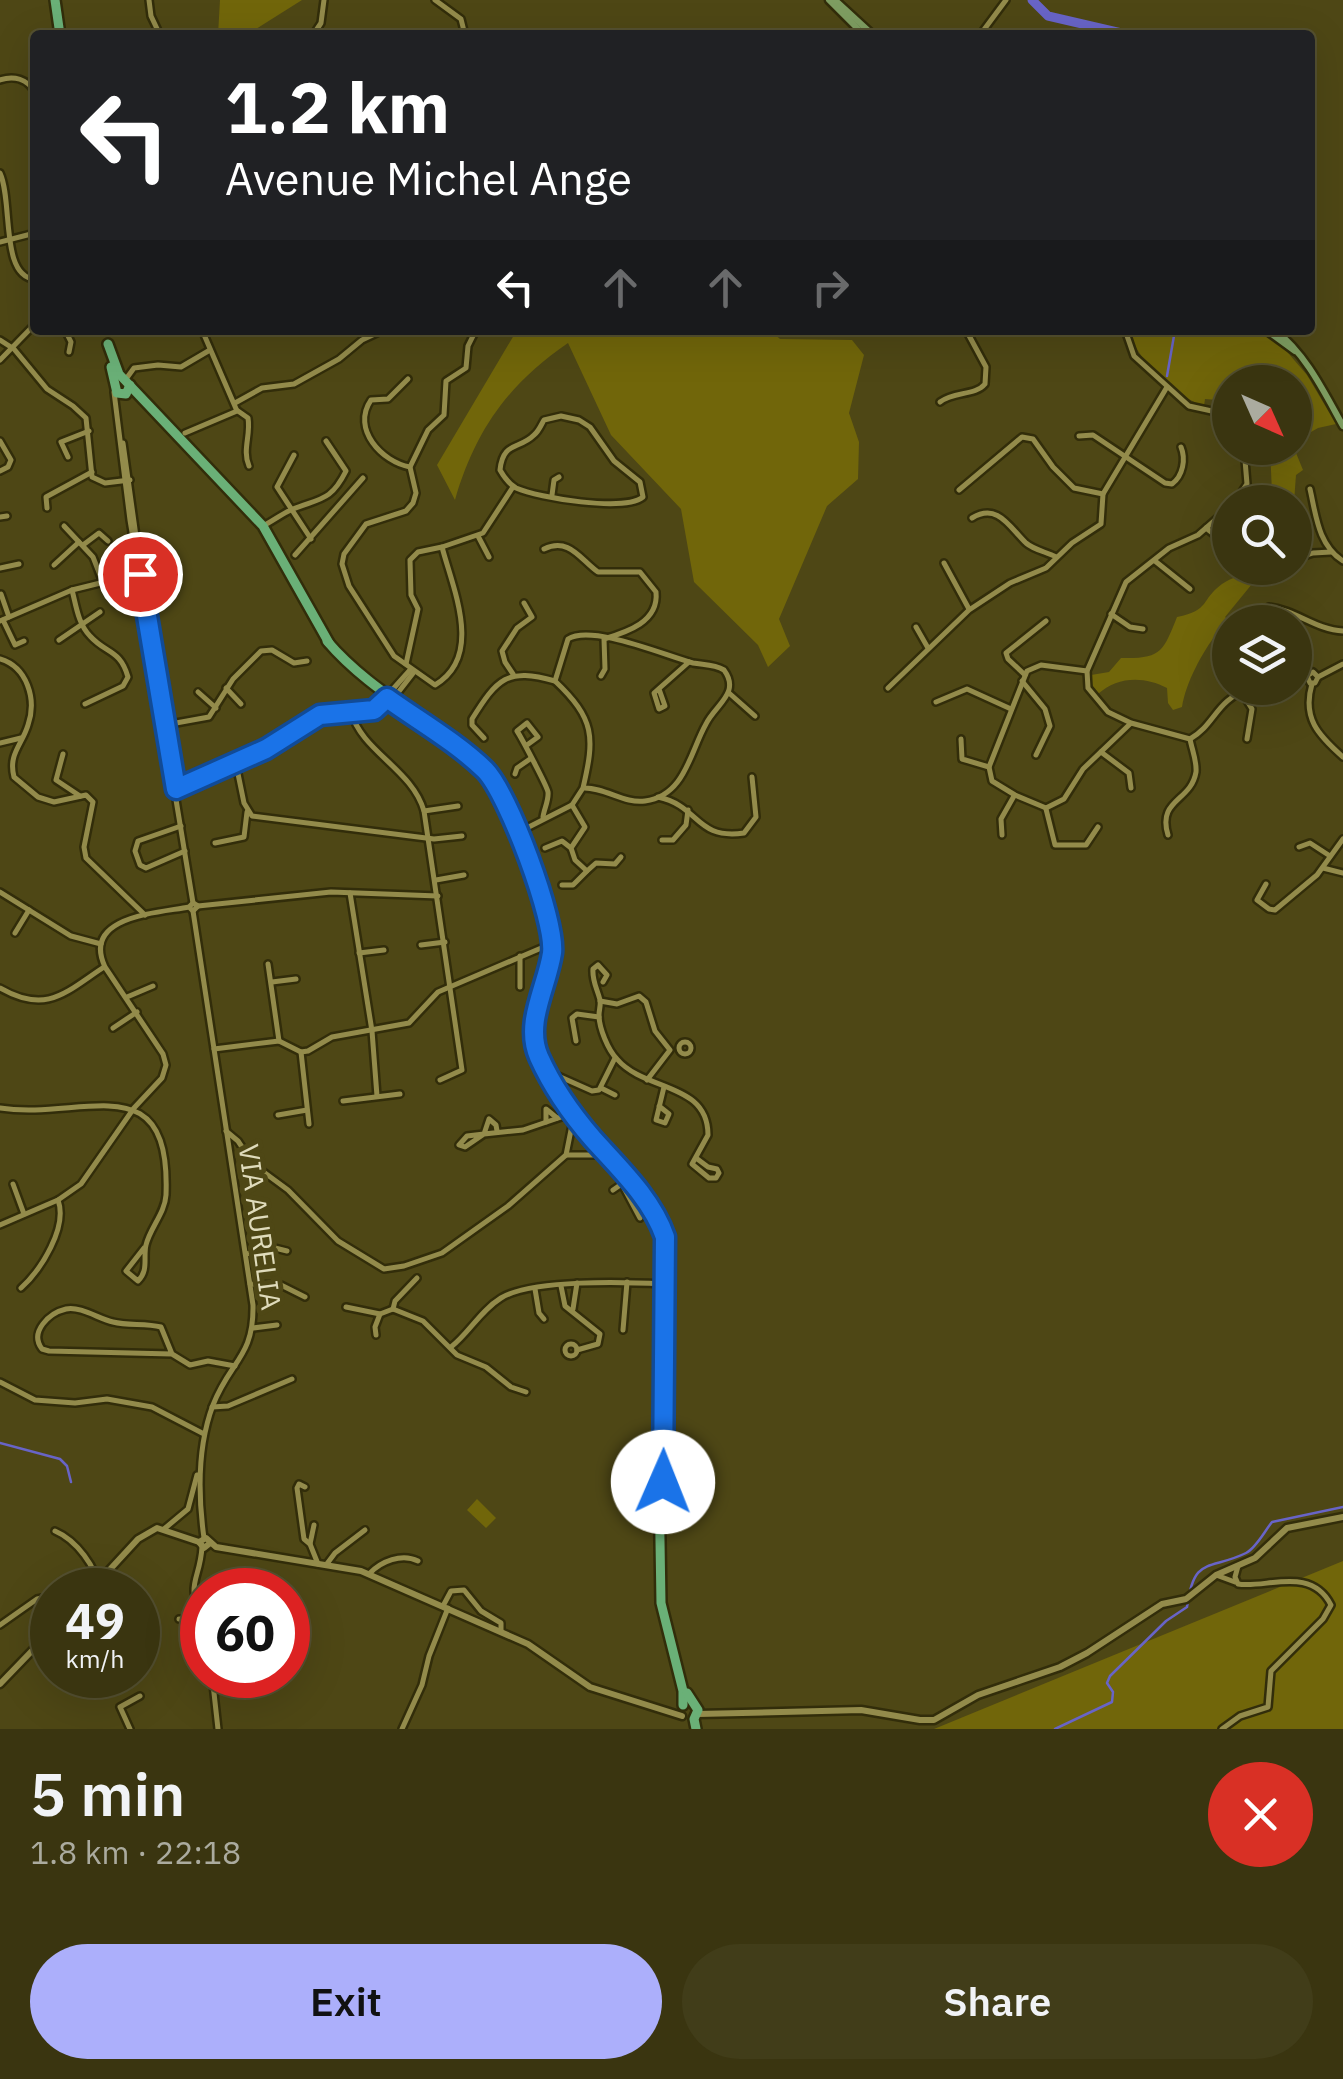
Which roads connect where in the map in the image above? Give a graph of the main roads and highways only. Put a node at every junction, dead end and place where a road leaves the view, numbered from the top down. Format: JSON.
{"nodes":[{"id":1,"x":54,"y":0,"type":"edge"},
{"id":2,"x":832,"y":0,"type":"edge"},
{"id":3,"x":59,"y":30,"type":"edge"},
{"id":4,"x":859,"y":30,"type":"edge"},
{"id":5,"x":867,"y":30,"type":"edge"},
{"id":6,"x":107,"y":335,"type":"edge"},
{"id":7,"x":1273,"y":335,"type":"edge"},
{"id":8,"x":1280,"y":335,"type":"edge"},
{"id":9,"x":1296,"y":351,"type":"junction"},
{"id":10,"x":1343,"y":426,"type":"edge"},
{"id":11,"x":327,"y":641,"type":"junction"},
{"id":12,"x":389,"y":700,"type":"junction"},
{"id":13,"x":515,"y":833,"type":"junction"},
{"id":14,"x":537,"y":1006,"type":"junction"},
{"id":15,"x":554,"y":1083,"type":"junction"},
{"id":16,"x":690,"y":1715,"type":"edge"}],
"edges":[{"from":1,"to":3,"type":"main road"},
{"from":2,"to":4,"type":"main road"},
{"from":2,"to":5,"type":"main road"},
{"from":6,"to":11,"type":"main road"},
{"from":7,"to":9,"type":"main road"},
{"from":8,"to":9,"type":"main road"},
{"from":9,"to":10,"type":"main road"},
{"from":11,"to":12,"type":"main road"},
{"from":11,"to":12,"type":"main road"},
{"from":12,"to":13,"type":"main road"},
{"from":12,"to":13,"type":"main road"},
{"from":13,"to":14,"type":"main road"},
{"from":14,"to":15,"type":"main road"},
{"from":14,"to":15,"type":"main road"},
{"from":15,"to":16,"type":"main road"}]}
